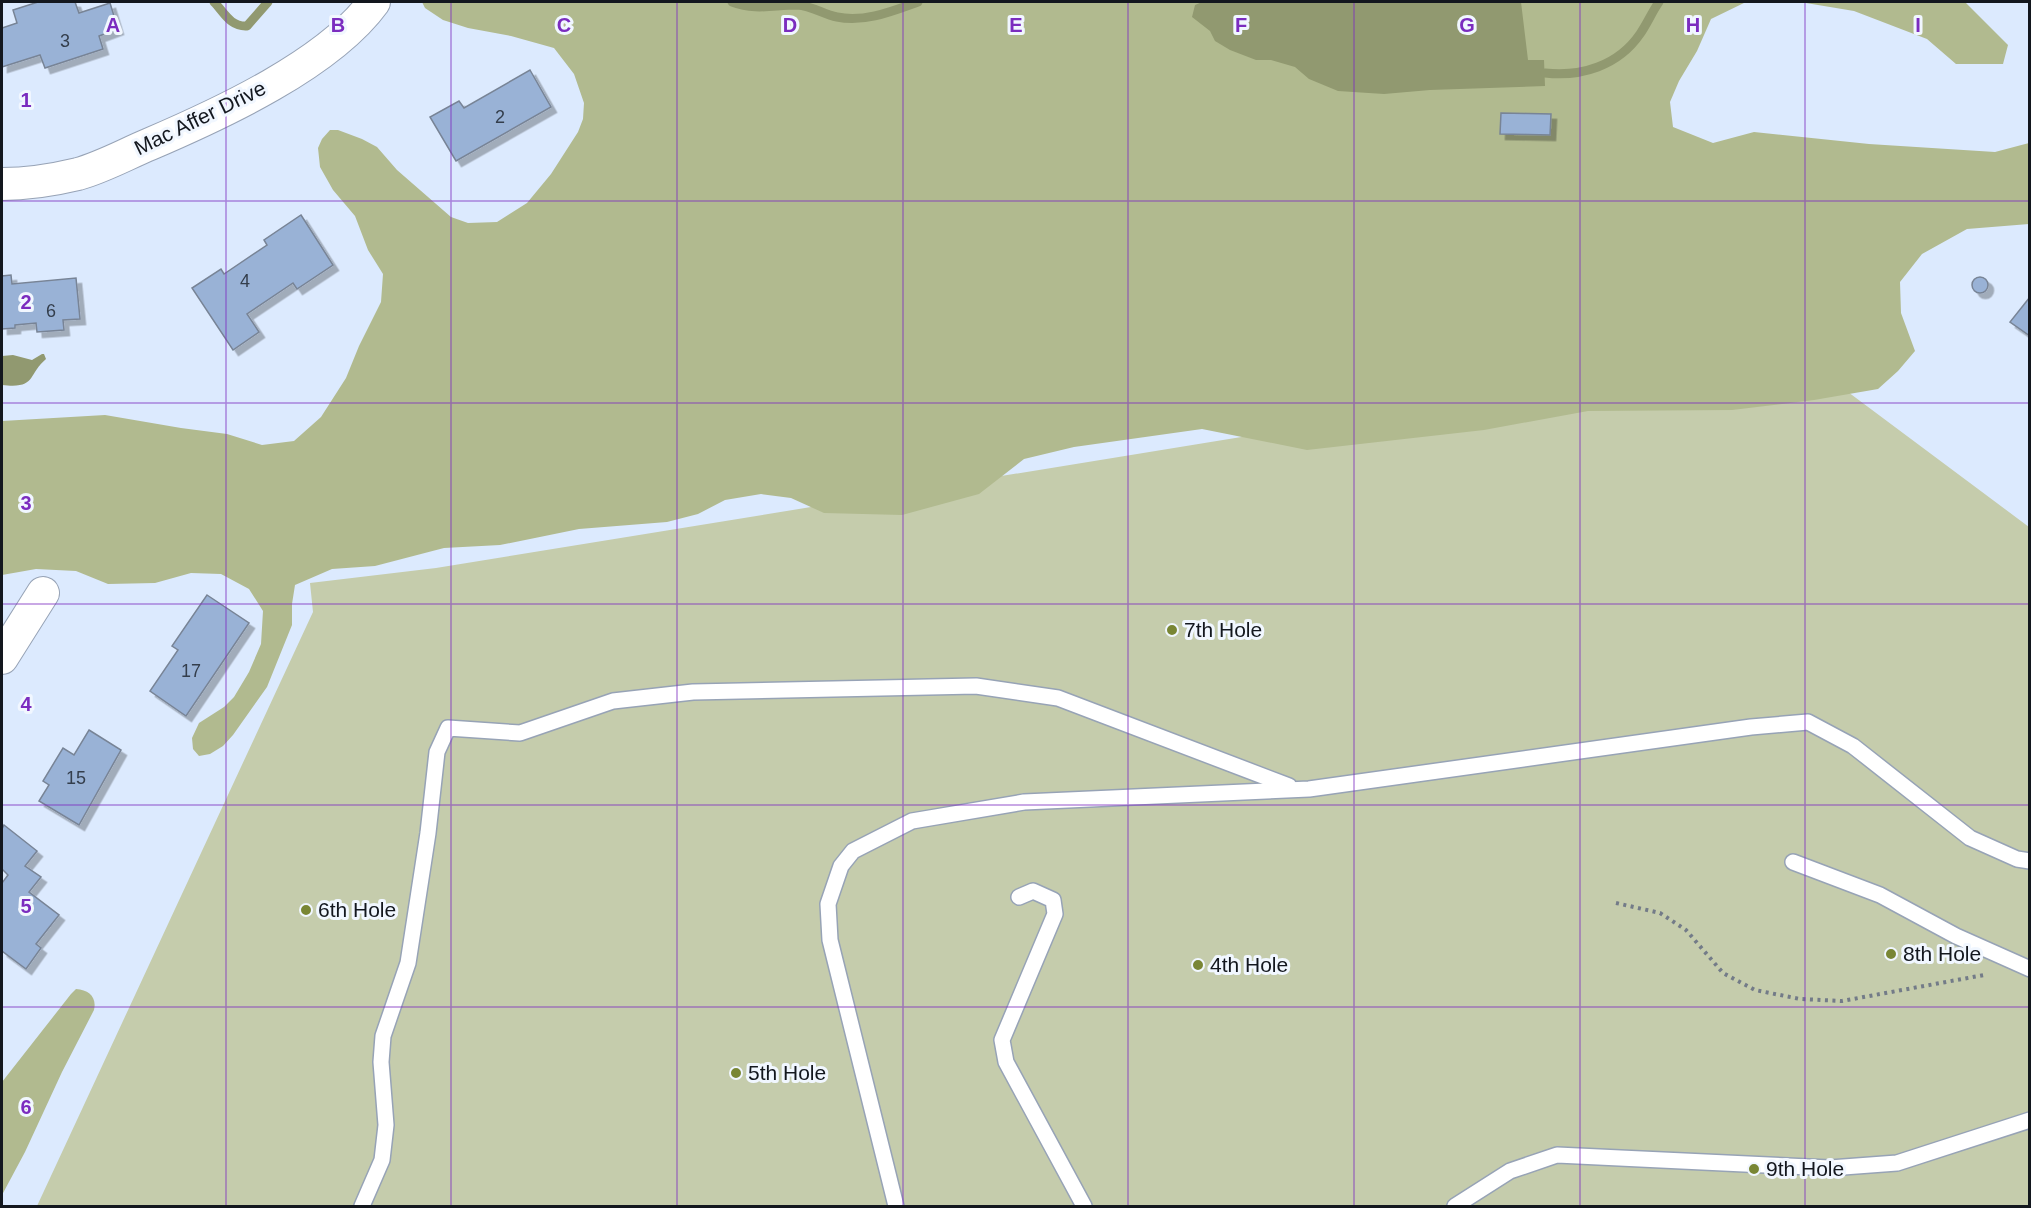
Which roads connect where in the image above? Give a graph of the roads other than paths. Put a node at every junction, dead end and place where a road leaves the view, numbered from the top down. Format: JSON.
{"nodes":[{"id":1,"x":374,"y":2,"type":"edge"},
{"id":2,"x":2,"y":184,"type":"edge"},
{"id":3,"x":43,"y":593,"type":"dead end"},
{"id":4,"x":2,"y":658,"type":"edge"},
{"id":5,"x":1296,"y":789,"type":"junction"},
{"id":6,"x":2030,"y":861,"type":"edge"},
{"id":7,"x":1793,"y":862,"type":"dead end"},
{"id":8,"x":1019,"y":897,"type":"dead end"},
{"id":9,"x":2028,"y":968,"type":"edge"},
{"id":10,"x":2030,"y":1120,"type":"edge"},
{"id":11,"x":362,"y":1206,"type":"edge"},
{"id":12,"x":896,"y":1206,"type":"edge"},
{"id":13,"x":1084,"y":1206,"type":"edge"},
{"id":14,"x":1455,"y":1206,"type":"edge"}],
"edges":[{"from":1,"to":2,"type":"street","name":"Mac Affer Drive"},
{"from":3,"to":4,"type":"street"},
{"from":5,"to":6,"type":"lane"},
{"from":5,"to":11,"type":"lane"},
{"from":5,"to":12,"type":"lane"},
{"from":7,"to":9,"type":"lane"},
{"from":8,"to":13,"type":"lane"},
{"from":10,"to":14,"type":"lane"}]}
